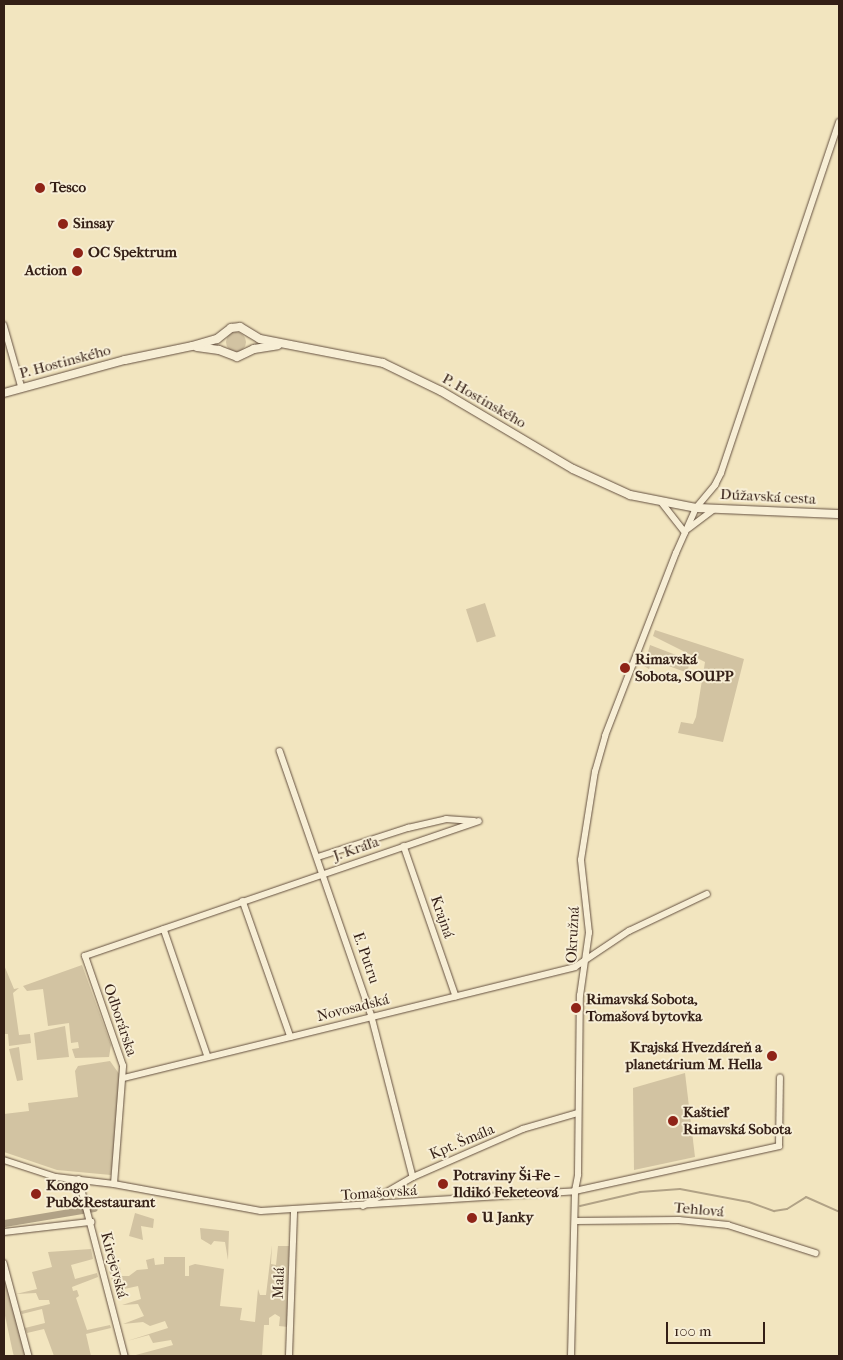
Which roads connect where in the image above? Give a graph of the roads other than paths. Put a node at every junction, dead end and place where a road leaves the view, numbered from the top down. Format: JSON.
{"nodes":[{"id":1,"x":839,"y":122,"type":"edge"},
{"id":2,"x":4,"y":326,"type":"edge"},
{"id":3,"x":249,"y":333,"type":"junction"},
{"id":4,"x":222,"y":336,"type":"junction"},
{"id":5,"x":283,"y":344,"type":"junction"},
{"id":6,"x":192,"y":346,"type":"junction"},
{"id":7,"x":249,"y":351,"type":"junction"},
{"id":8,"x":224,"y":352,"type":"junction"},
{"id":9,"x":22,"y":388,"type":"junction"},
{"id":10,"x":4,"y":393,"type":"edge"},
{"id":11,"x":663,"y":504,"type":"junction"},
{"id":12,"x":696,"y":508,"type":"junction"},
{"id":13,"x":716,"y":508,"type":"junction"},
{"id":14,"x":839,"y":514,"type":"edge"},
{"id":15,"x":685,"y":532,"type":"junction"},
{"id":16,"x":280,"y":751,"type":"dead end"},
{"id":17,"x":404,"y":846,"type":"junction"},
{"id":18,"x":318,"y":857,"type":"junction"},
{"id":19,"x":324,"y":873,"type":"junction"},
{"id":20,"x":707,"y":894,"type":"dead end"},
{"id":21,"x":242,"y":901,"type":"junction"},
{"id":22,"x":164,"y":929,"type":"junction"},
{"id":23,"x":85,"y":956,"type":"joint"},
{"id":24,"x":586,"y":958,"type":"junction"},
{"id":25,"x":456,"y":996,"type":"junction"},
{"id":26,"x":372,"y":1017,"type":"junction"},
{"id":27,"x":291,"y":1036,"type":"junction"},
{"id":28,"x":208,"y":1057,"type":"junction"},
{"id":29,"x":124,"y":1078,"type":"junction"},
{"id":30,"x":780,"y":1078,"type":"dead end"},
{"id":31,"x":578,"y":1113,"type":"junction"},
{"id":32,"x":4,"y":1160,"type":"edge"},
{"id":33,"x":413,"y":1177,"type":"junction"},
{"id":34,"x":79,"y":1180,"type":"junction"},
{"id":35,"x":114,"y":1184,"type":"junction"},
{"id":36,"x":575,"y":1191,"type":"junction"},
{"id":37,"x":362,"y":1207,"type":"junction"},
{"id":38,"x":294,"y":1211,"type":"junction"},
{"id":39,"x":90,"y":1222,"type":"junction"},
{"id":40,"x":576,"y":1222,"type":"junction"},
{"id":41,"x":4,"y":1232,"type":"edge"},
{"id":42,"x":816,"y":1253,"type":"dead end"},
{"id":43,"x":4,"y":1263,"type":"edge"},
{"id":44,"x":29,"y":1356,"type":"edge"},
{"id":45,"x":125,"y":1356,"type":"edge"},
{"id":46,"x":289,"y":1356,"type":"edge"},
{"id":47,"x":571,"y":1356,"type":"edge"}],
"edges":[{"from":1,"to":12,"type":"street","name":"Okružná"},
{"from":2,"to":9,"type":"street"},
{"from":3,"to":4,"type":"street","name":"P. Hostinského"},
{"from":3,"to":5,"type":"street","name":"P. Hostinského"},
{"from":3,"to":7,"type":"street"},
{"from":4,"to":6,"type":"street","name":"P. Hostinského"},
{"from":4,"to":8,"type":"street"},
{"from":5,"to":7,"type":"street","name":"P. Hostinského"},
{"from":5,"to":11,"type":"street","name":"P. Hostinského"},
{"from":6,"to":8,"type":"street","name":"P. Hostinského"},
{"from":6,"to":9,"type":"street","name":"P. Hostinského"},
{"from":7,"to":8,"type":"street","name":"P. Hostinského"},
{"from":9,"to":10,"type":"street","name":"P. Hostinského"},
{"from":11,"to":12,"type":"street","name":"P. Hostinského"},
{"from":11,"to":15,"type":"street"},
{"from":12,"to":13,"type":"street","name":"Dúžavská cesta"},
{"from":12,"to":15,"type":"street","name":"Okružná"},
{"from":13,"to":14,"type":"street","name":"Dúžavská cesta"},
{"from":13,"to":15,"type":"street"},
{"from":15,"to":24,"type":"street","name":"Okružná"},
{"from":16,"to":18,"type":"street","name":"E. Putru"},
{"from":17,"to":18,"type":"street","name":"J. Kráľa"},
{"from":17,"to":19,"type":"street","name":"J. Kráľa"},
{"from":17,"to":25,"type":"street","name":"Krajná"},
{"from":18,"to":19,"type":"street","name":"E. Putru"},
{"from":19,"to":21,"type":"street","name":"J. Kráľa"},
{"from":19,"to":26,"type":"street","name":"E. Putru"},
{"from":20,"to":24,"type":"street","name":"Novosadská"},
{"from":21,"to":22,"type":"street","name":"J. Kráľa"},
{"from":21,"to":27,"type":"street"},
{"from":22,"to":23,"type":"street","name":"J. Kráľa"},
{"from":22,"to":28,"type":"street"},
{"from":23,"to":29,"type":"street","name":"Odborárska"},
{"from":24,"to":25,"type":"street","name":"Novosadská"},
{"from":24,"to":31,"type":"street","name":"Okružná"},
{"from":25,"to":26,"type":"street","name":"Novosadská"},
{"from":26,"to":27,"type":"street","name":"Novosadská"},
{"from":26,"to":33,"type":"street","name":"E. Putru"},
{"from":27,"to":28,"type":"street","name":"Novosadská"},
{"from":28,"to":29,"type":"street","name":"Novosadská"},
{"from":29,"to":35,"type":"street","name":"Odborárska"},
{"from":30,"to":36,"type":"street","name":"Tomašovská"},
{"from":31,"to":33,"type":"street","name":"Kpt. Šmála"},
{"from":31,"to":36,"type":"street","name":"Okružná"},
{"from":32,"to":34,"type":"street","name":"Tomašovská"},
{"from":33,"to":37,"type":"street","name":"Kpt. Šmála"},
{"from":34,"to":35,"type":"street","name":"Tomašovská"},
{"from":34,"to":39,"type":"street","name":"Kirejevská"},
{"from":35,"to":38,"type":"street","name":"Tomašovská"},
{"from":36,"to":37,"type":"street","name":"Tomašovská"},
{"from":36,"to":40,"type":"street","name":"Okružná"},
{"from":37,"to":38,"type":"street","name":"Tomašovská"},
{"from":38,"to":46,"type":"street","name":"Malá"},
{"from":39,"to":41,"type":"street"},
{"from":39,"to":45,"type":"street","name":"Kirejevská"},
{"from":40,"to":42,"type":"street","name":"Tehlová"},
{"from":40,"to":47,"type":"street","name":"Okružná"},
{"from":43,"to":44,"type":"street"}]}
